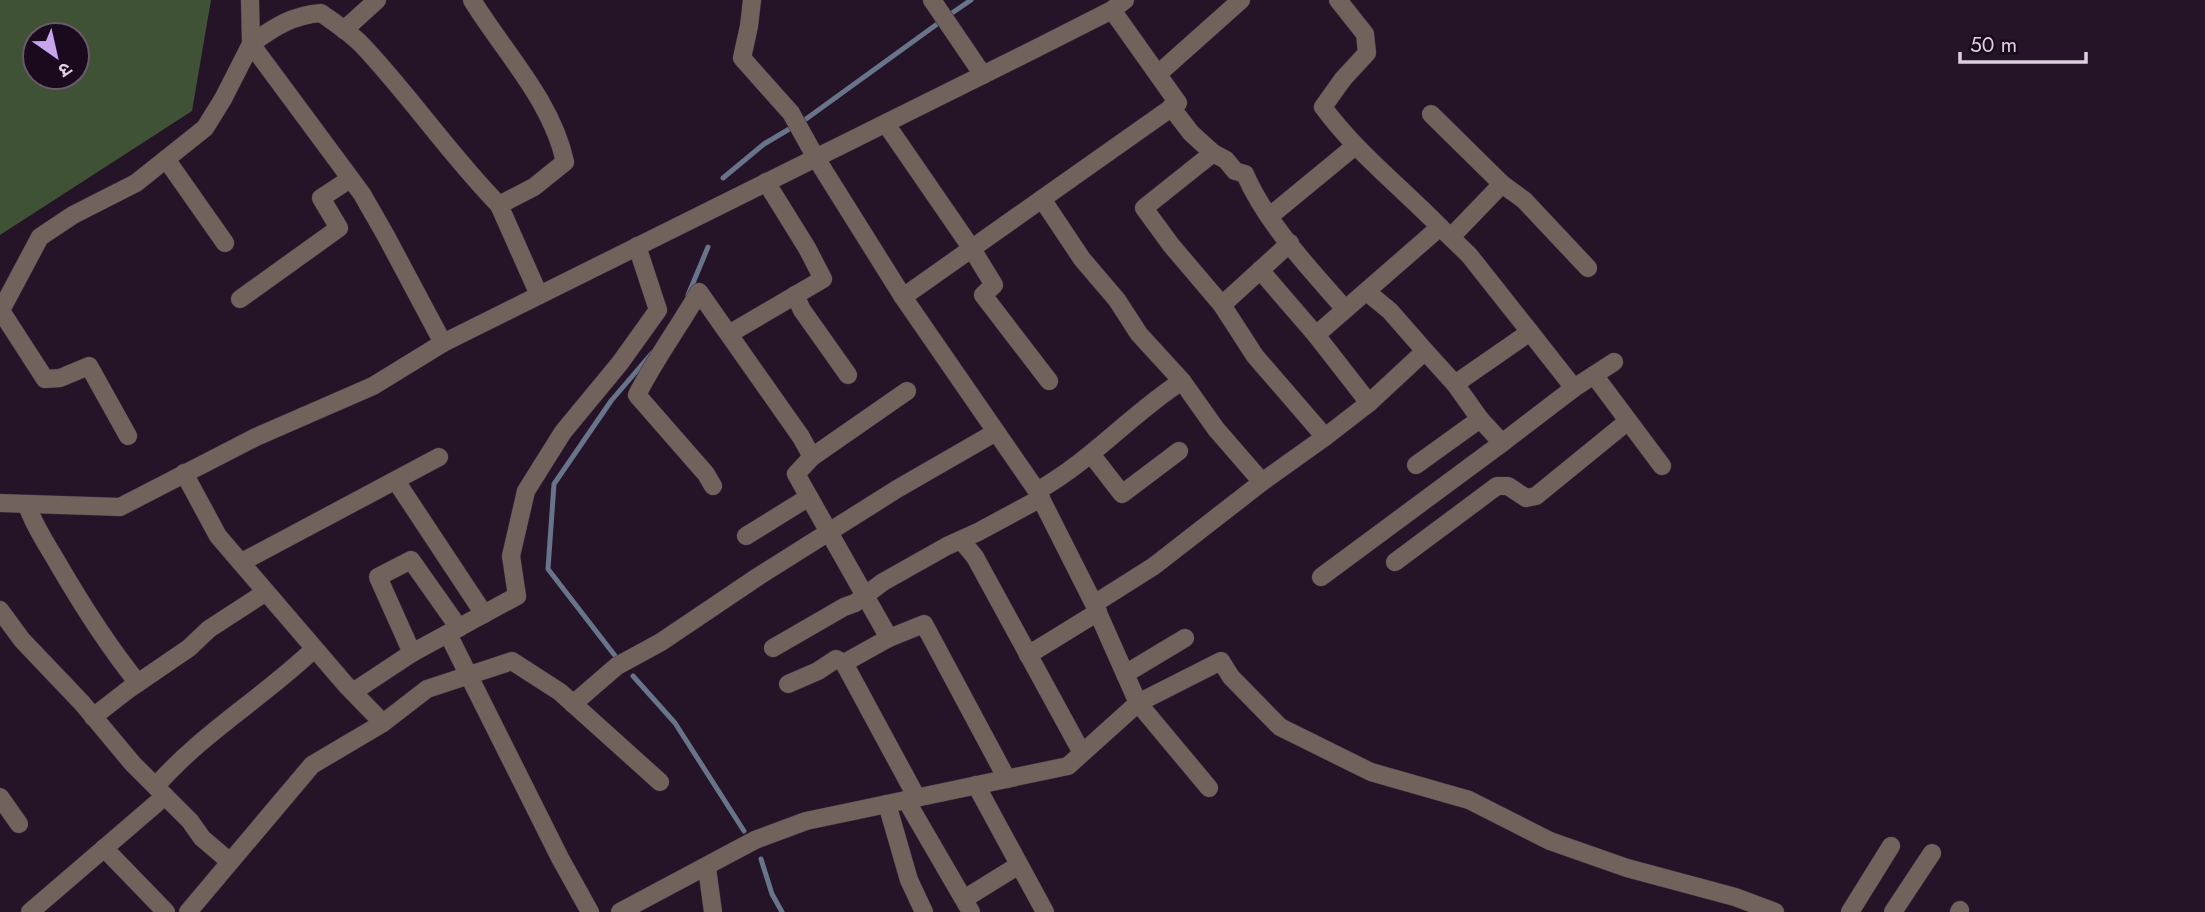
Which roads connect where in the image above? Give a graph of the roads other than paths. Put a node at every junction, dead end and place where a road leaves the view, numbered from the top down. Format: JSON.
{"nodes":[{"id":1,"x":250,"y":0,"type":"edge"},
{"id":2,"x":377,"y":0,"type":"edge"},
{"id":3,"x":472,"y":0,"type":"edge"},
{"id":4,"x":752,"y":0,"type":"edge"},
{"id":5,"x":932,"y":0,"type":"edge"},
{"id":6,"x":1338,"y":0,"type":"edge"},
{"id":7,"x":1231,"y":3,"type":"edge"},
{"id":8,"x":1118,"y":5,"type":"edge"},
{"id":9,"x":344,"y":30,"type":"junction"},
{"id":10,"x":251,"y":44,"type":"junction"},
{"id":11,"x":1158,"y":74,"type":"junction"},
{"id":12,"x":983,"y":75,"type":"junction"},
{"id":13,"x":1171,"y":107,"type":"junction"},
{"id":14,"x":1432,"y":114,"type":"dead end"},
{"id":15,"x":886,"y":124,"type":"junction"},
{"id":16,"x":1355,"y":146,"type":"junction"},
{"id":17,"x":1213,"y":153,"type":"junction"},
{"id":18,"x":816,"y":158,"type":"junction"},
{"id":19,"x":166,"y":159,"type":"junction"},
{"id":20,"x":350,"y":179,"type":"junction"},
{"id":21,"x":766,"y":182,"type":"junction"},
{"id":22,"x":1502,"y":184,"type":"junction"},
{"id":23,"x":1042,"y":199,"type":"junction"},
{"id":24,"x":499,"y":205,"type":"junction"},
{"id":25,"x":1270,"y":216,"type":"junction"},
{"id":26,"x":1446,"y":232,"type":"junction"},
{"id":27,"x":225,"y":243,"type":"dead end"},
{"id":28,"x":1290,"y":243,"type":"junction"},
{"id":29,"x":637,"y":246,"type":"junction"},
{"id":30,"x":972,"y":249,"type":"junction"},
{"id":31,"x":1588,"y":268,"type":"dead end"},
{"id":32,"x":1260,"y":270,"type":"junction"},
{"id":33,"x":1367,"y":292,"type":"junction"},
{"id":34,"x":539,"y":295,"type":"junction"},
{"id":35,"x":795,"y":295,"type":"junction"},
{"id":36,"x":904,"y":297,"type":"junction"},
{"id":37,"x":240,"y":299,"type":"dead end"},
{"id":38,"x":1222,"y":305,"type":"junction"},
{"id":39,"x":1345,"y":309,"type":"junction"},
{"id":40,"x":0,"y":312,"type":"edge"},
{"id":41,"x":1530,"y":331,"type":"junction"},
{"id":42,"x":729,"y":334,"type":"junction"},
{"id":43,"x":1316,"y":335,"type":"junction"},
{"id":44,"x":443,"y":343,"type":"junction"},
{"id":45,"x":1425,"y":351,"type":"junction"},
{"id":46,"x":1614,"y":362,"type":"dead end"},
{"id":47,"x":849,"y":375,"type":"dead end"},
{"id":48,"x":1594,"y":375,"type":"junction"},
{"id":49,"x":1049,"y":381,"type":"dead end"},
{"id":50,"x":1182,"y":381,"type":"junction"},
{"id":51,"x":1455,"y":384,"type":"junction"},
{"id":52,"x":1574,"y":388,"type":"junction"},
{"id":53,"x":907,"y":391,"type":"dead end"},
{"id":54,"x":1369,"y":403,"type":"junction"},
{"id":55,"x":1480,"y":419,"type":"junction"},
{"id":56,"x":1628,"y":421,"type":"junction"},
{"id":57,"x":996,"y":432,"type":"junction"},
{"id":58,"x":128,"y":436,"type":"dead end"},
{"id":59,"x":1325,"y":437,"type":"junction"},
{"id":60,"x":1502,"y":443,"type":"junction"},
{"id":61,"x":1179,"y":451,"type":"dead end"},
{"id":62,"x":1091,"y":454,"type":"junction"},
{"id":63,"x":439,"y":457,"type":"dead end"},
{"id":64,"x":812,"y":457,"type":"junction"},
{"id":65,"x":1416,"y":465,"type":"dead end"},
{"id":66,"x":1662,"y":466,"type":"dead end"},
{"id":67,"x":184,"y":473,"type":"junction"},
{"id":68,"x":396,"y":481,"type":"junction"},
{"id":69,"x":1262,"y":482,"type":"junction"},
{"id":70,"x":713,"y":486,"type":"dead end"},
{"id":71,"x":1039,"y":495,"type":"junction"},
{"id":72,"x":809,"y":497,"type":"junction"},
{"id":73,"x":0,"y":503,"type":"edge"},
{"id":74,"x":27,"y":505,"type":"junction"},
{"id":75,"x":830,"y":533,"type":"junction"},
{"id":76,"x":746,"y":536,"type":"dead end"},
{"id":77,"x":961,"y":540,"type":"junction"},
{"id":78,"x":242,"y":562,"type":"junction"},
{"id":79,"x":1395,"y":562,"type":"dead end"},
{"id":80,"x":1321,"y":577,"type":"dead end"},
{"id":81,"x":266,"y":592,"type":"junction"},
{"id":82,"x":865,"y":596,"type":"junction"},
{"id":83,"x":1096,"y":608,"type":"junction"},
{"id":84,"x":0,"y":610,"type":"edge"},
{"id":85,"x":484,"y":614,"type":"junction"},
{"id":86,"x":454,"y":631,"type":"junction"},
{"id":87,"x":889,"y":638,"type":"junction"},
{"id":88,"x":1185,"y":638,"type":"dead end"},
{"id":89,"x":773,"y":648,"type":"dead end"},
{"id":90,"x":314,"y":649,"type":"junction"},
{"id":91,"x":412,"y":653,"type":"junction"},
{"id":92,"x":1028,"y":655,"type":"junction"},
{"id":93,"x":845,"y":663,"type":"junction"},
{"id":94,"x":1125,"y":674,"type":"junction"},
{"id":95,"x":469,"y":675,"type":"junction"},
{"id":96,"x":138,"y":683,"type":"junction"},
{"id":97,"x":788,"y":684,"type":"dead end"},
{"id":98,"x":353,"y":692,"type":"junction"},
{"id":99,"x":1138,"y":703,"type":"junction"},
{"id":100,"x":573,"y":704,"type":"junction"},
{"id":101,"x":93,"y":717,"type":"junction"},
{"id":102,"x":383,"y":723,"type":"junction"},
{"id":103,"x":1082,"y":753,"type":"junction"},
{"id":104,"x":1006,"y":779,"type":"junction"},
{"id":105,"x":660,"y":782,"type":"dead end"},
{"id":106,"x":976,"y":785,"type":"junction"},
{"id":107,"x":1209,"y":788,"type":"dead end"},
{"id":108,"x":160,"y":791,"type":"junction"},
{"id":109,"x":0,"y":797,"type":"edge"},
{"id":110,"x":911,"y":799,"type":"junction"},
{"id":111,"x":887,"y":804,"type":"junction"},
{"id":112,"x":19,"y":824,"type":"dead end"},
{"id":113,"x":1891,"y":846,"type":"dead end"},
{"id":114,"x":104,"y":848,"type":"junction"},
{"id":115,"x":1932,"y":853,"type":"dead end"},
{"id":116,"x":229,"y":861,"type":"junction"},
{"id":117,"x":1019,"y":865,"type":"junction"},
{"id":118,"x":707,"y":867,"type":"junction"},
{"id":119,"x":967,"y":905,"type":"edge"},
{"id":120,"x":30,"y":912,"type":"edge"},
{"id":121,"x":166,"y":912,"type":"edge"},
{"id":122,"x":188,"y":912,"type":"edge"},
{"id":123,"x":590,"y":912,"type":"edge"},
{"id":124,"x":620,"y":912,"type":"edge"},
{"id":125,"x":713,"y":912,"type":"edge"},
{"id":126,"x":924,"y":912,"type":"edge"},
{"id":127,"x":1045,"y":912,"type":"edge"},
{"id":128,"x":1774,"y":912,"type":"edge"},
{"id":129,"x":1850,"y":912,"type":"edge"},
{"id":130,"x":1893,"y":912,"type":"edge"}],
"edges":[{"from":1,"to":10,"type":"street"},
{"from":2,"to":9,"type":"street"},
{"from":3,"to":24,"type":"street"},
{"from":4,"to":18,"type":"street"},
{"from":5,"to":12,"type":"street"},
{"from":6,"to":16,"type":"street"},
{"from":7,"to":11,"type":"street"},
{"from":8,"to":11,"type":"street"},
{"from":8,"to":12,"type":"street"},
{"from":9,"to":10,"type":"street"},
{"from":9,"to":24,"type":"street"},
{"from":10,"to":19,"type":"street"},
{"from":10,"to":20,"type":"street"},
{"from":11,"to":13,"type":"street"},
{"from":12,"to":15,"type":"street"},
{"from":13,"to":17,"type":"street"},
{"from":13,"to":23,"type":"street"},
{"from":14,"to":22,"type":"street"},
{"from":15,"to":18,"type":"street"},
{"from":15,"to":30,"type":"street"},
{"from":16,"to":25,"type":"street"},
{"from":16,"to":26,"type":"street"},
{"from":17,"to":25,"type":"street"},
{"from":17,"to":38,"type":"street"},
{"from":18,"to":21,"type":"street"},
{"from":18,"to":36,"type":"street"},
{"from":19,"to":27,"type":"street"},
{"from":19,"to":40,"type":"street"},
{"from":20,"to":37,"type":"street"},
{"from":20,"to":44,"type":"street"},
{"from":21,"to":29,"type":"street"},
{"from":21,"to":35,"type":"street"},
{"from":22,"to":26,"type":"street"},
{"from":22,"to":31,"type":"street"},
{"from":23,"to":30,"type":"street"},
{"from":23,"to":50,"type":"street"},
{"from":24,"to":34,"type":"street"},
{"from":25,"to":28,"type":"street"},
{"from":26,"to":33,"type":"street"},
{"from":26,"to":41,"type":"street"},
{"from":28,"to":32,"type":"street"},
{"from":28,"to":39,"type":"street"},
{"from":29,"to":34,"type":"street"},
{"from":29,"to":85,"type":"street"},
{"from":30,"to":36,"type":"street"},
{"from":30,"to":49,"type":"street"},
{"from":32,"to":38,"type":"street"},
{"from":32,"to":43,"type":"street"},
{"from":33,"to":39,"type":"street"},
{"from":33,"to":45,"type":"street"},
{"from":34,"to":44,"type":"street"},
{"from":35,"to":42,"type":"street"},
{"from":35,"to":47,"type":"street"},
{"from":36,"to":57,"type":"street"},
{"from":38,"to":59,"type":"street"},
{"from":39,"to":43,"type":"street"},
{"from":40,"to":58,"type":"street"},
{"from":41,"to":51,"type":"street"},
{"from":41,"to":52,"type":"street"},
{"from":42,"to":64,"type":"street"},
{"from":42,"to":70,"type":"street"},
{"from":43,"to":54,"type":"street"},
{"from":44,"to":67,"type":"street"},
{"from":45,"to":51,"type":"street"},
{"from":45,"to":54,"type":"street"},
{"from":46,"to":48,"type":"street"},
{"from":48,"to":52,"type":"street"},
{"from":48,"to":56,"type":"street"},
{"from":50,"to":62,"type":"street"},
{"from":50,"to":69,"type":"street"},
{"from":51,"to":55,"type":"street"},
{"from":52,"to":60,"type":"street"},
{"from":53,"to":64,"type":"street"},
{"from":54,"to":59,"type":"street"},
{"from":55,"to":60,"type":"street"},
{"from":55,"to":65,"type":"street"},
{"from":56,"to":66,"type":"street"},
{"from":56,"to":79,"type":"street"},
{"from":57,"to":71,"type":"street"},
{"from":57,"to":75,"type":"street"},
{"from":59,"to":69,"type":"street"},
{"from":60,"to":80,"type":"street"},
{"from":61,"to":62,"type":"street"},
{"from":62,"to":71,"type":"street"},
{"from":63,"to":68,"type":"street"},
{"from":64,"to":72,"type":"street"},
{"from":67,"to":74,"type":"street"},
{"from":67,"to":78,"type":"street"},
{"from":68,"to":78,"type":"street"},
{"from":68,"to":85,"type":"street"},
{"from":69,"to":83,"type":"street"},
{"from":71,"to":77,"type":"street"},
{"from":71,"to":83,"type":"street"},
{"from":72,"to":75,"type":"street"},
{"from":72,"to":76,"type":"street"},
{"from":73,"to":74,"type":"street"},
{"from":74,"to":96,"type":"street"},
{"from":75,"to":82,"type":"street"},
{"from":75,"to":100,"type":"street"},
{"from":77,"to":82,"type":"street"},
{"from":77,"to":92,"type":"street"},
{"from":78,"to":81,"type":"street"},
{"from":81,"to":90,"type":"street"},
{"from":81,"to":96,"type":"street"},
{"from":82,"to":87,"type":"street"},
{"from":82,"to":89,"type":"street"},
{"from":83,"to":92,"type":"street"},
{"from":83,"to":94,"type":"street"},
{"from":84,"to":101,"type":"street"},
{"from":85,"to":86,"type":"street"},
{"from":86,"to":91,"type":"street"},
{"from":86,"to":91,"type":"street"},
{"from":86,"to":95,"type":"street"},
{"from":87,"to":93,"type":"street"},
{"from":87,"to":104,"type":"street"},
{"from":88,"to":94,"type":"street"},
{"from":90,"to":98,"type":"street"},
{"from":90,"to":108,"type":"street"},
{"from":91,"to":98,"type":"street"},
{"from":92,"to":103,"type":"street"},
{"from":93,"to":97,"type":"street"},
{"from":93,"to":110,"type":"street"},
{"from":94,"to":99,"type":"street"},
{"from":95,"to":100,"type":"street"},
{"from":95,"to":102,"type":"street"},
{"from":95,"to":123,"type":"street"},
{"from":96,"to":101,"type":"street"},
{"from":98,"to":102,"type":"street"},
{"from":99,"to":103,"type":"street"},
{"from":99,"to":107,"type":"street"},
{"from":99,"to":128,"type":"street"},
{"from":100,"to":105,"type":"street"},
{"from":101,"to":108,"type":"street"},
{"from":102,"to":116,"type":"street"},
{"from":103,"to":104,"type":"street"},
{"from":104,"to":106,"type":"street"},
{"from":106,"to":110,"type":"street"},
{"from":106,"to":117,"type":"street"},
{"from":108,"to":114,"type":"street"},
{"from":108,"to":116,"type":"street"},
{"from":109,"to":112,"type":"street"},
{"from":110,"to":111,"type":"street"},
{"from":110,"to":119,"type":"street"},
{"from":111,"to":118,"type":"street"},
{"from":111,"to":126,"type":"street"},
{"from":113,"to":129,"type":"street"},
{"from":114,"to":120,"type":"street"},
{"from":114,"to":121,"type":"street"},
{"from":115,"to":130,"type":"street"},
{"from":116,"to":122,"type":"street"},
{"from":117,"to":119,"type":"street"},
{"from":117,"to":127,"type":"street"},
{"from":118,"to":124,"type":"street"},
{"from":118,"to":125,"type":"street"}]}
